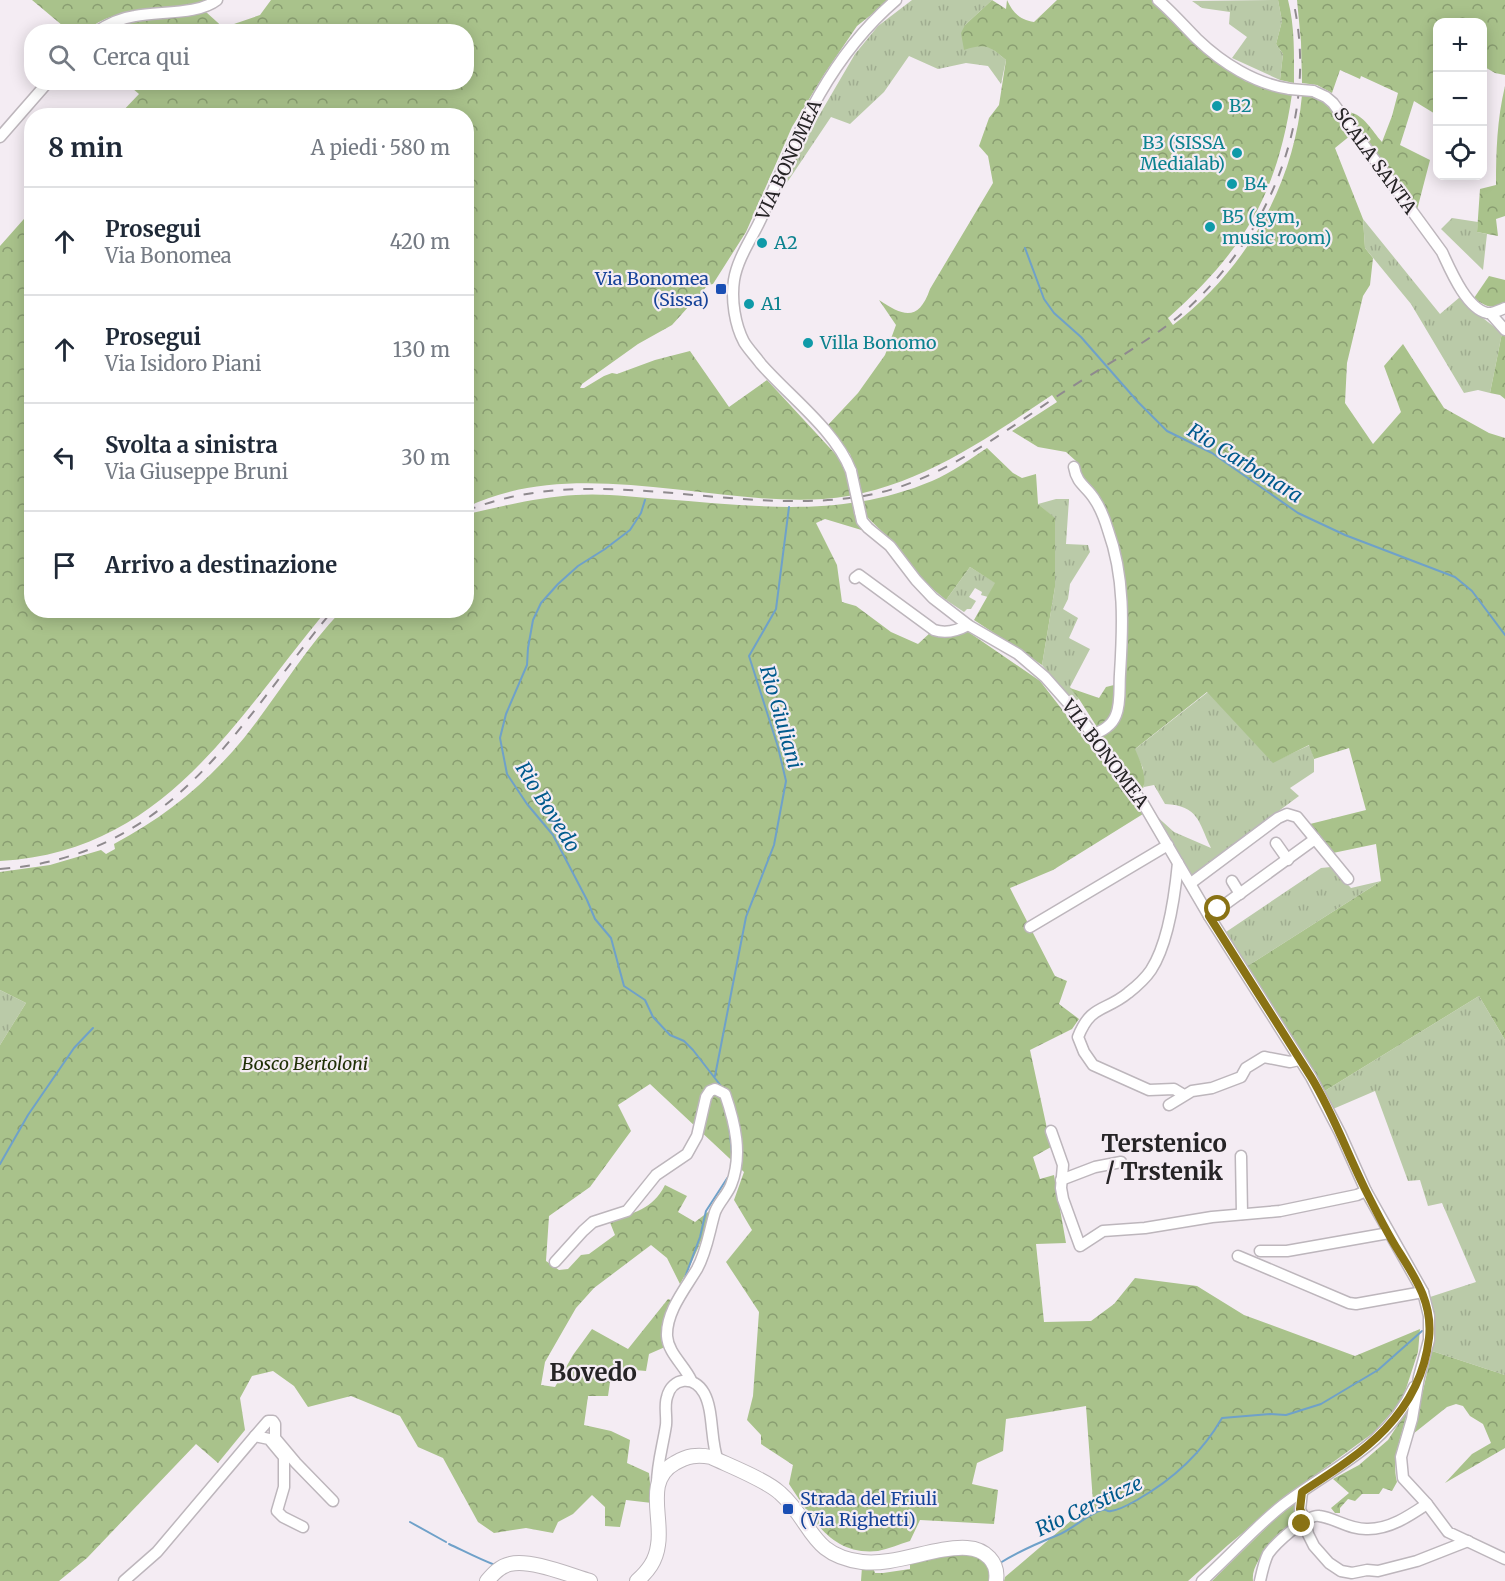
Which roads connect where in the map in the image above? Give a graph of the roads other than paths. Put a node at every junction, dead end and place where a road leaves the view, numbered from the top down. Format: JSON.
{"nodes":[{"id":1,"x":896,"y":0,"type":"edge"},
{"id":2,"x":1158,"y":0,"type":"edge"},
{"id":3,"x":216,"y":1,"type":"edge"},
{"id":4,"x":110,"y":24,"type":"edge"},
{"id":5,"x":41,"y":90,"type":"edge"},
{"id":6,"x":25,"y":108,"type":"edge"},
{"id":7,"x":24,"y":110,"type":"edge"},
{"id":8,"x":0,"y":137,"type":"edge"},
{"id":9,"x":1505,"y":308,"type":"edge"},
{"id":10,"x":1490,"y":313,"type":"junction"},
{"id":11,"x":1505,"y":330,"type":"edge"},
{"id":12,"x":1074,"y":467,"type":"dead end"},
{"id":13,"x":855,"y":578,"type":"dead end"},
{"id":14,"x":968,"y":625,"type":"junction"},
{"id":15,"x":1092,"y":735,"type":"junction"},
{"id":16,"x":1315,"y":839,"type":"junction"},
{"id":17,"x":1276,"y":843,"type":"dead end"},
{"id":18,"x":1168,"y":845,"type":"junction"},
{"id":19,"x":1288,"y":860,"type":"junction"},
{"id":20,"x":1178,"y":863,"type":"junction"},
{"id":21,"x":1348,"y":879,"type":"dead end"},
{"id":22,"x":1232,"y":880,"type":"dead end"},
{"id":23,"x":1191,"y":883,"type":"junction"},
{"id":24,"x":1240,"y":894,"type":"junction"},
{"id":25,"x":1209,"y":916,"type":"junction"},
{"id":26,"x":1029,"y":927,"type":"dead end"},
{"id":27,"x":1299,"y":1060,"type":"junction"},
{"id":28,"x":1184,"y":1095,"type":"junction"},
{"id":29,"x":1169,"y":1105,"type":"dead end"},
{"id":30,"x":1051,"y":1131,"type":"dead end"},
{"id":31,"x":1240,"y":1156,"type":"dead end"},
{"id":32,"x":1121,"y":1161,"type":"dead end"},
{"id":33,"x":1061,"y":1180,"type":"junction"},
{"id":34,"x":1366,"y":1191,"type":"junction"},
{"id":35,"x":1242,"y":1214,"type":"junction"},
{"id":36,"x":1389,"y":1233,"type":"junction"},
{"id":37,"x":1260,"y":1251,"type":"dead end"},
{"id":38,"x":1238,"y":1256,"type":"dead end"},
{"id":39,"x":555,"y":1262,"type":"dead end"},
{"id":40,"x":1423,"y":1292,"type":"junction"},
{"id":41,"x":1419,"y":1377,"type":"junction"},
{"id":42,"x":691,"y":1380,"type":"junction"},
{"id":43,"x":255,"y":1436,"type":"junction"},
{"id":44,"x":718,"y":1461,"type":"junction"},
{"id":45,"x":657,"y":1485,"type":"junction"},
{"id":46,"x":1302,"y":1492,"type":"junction"},
{"id":47,"x":333,"y":1501,"type":"dead end"},
{"id":48,"x":1427,"y":1504,"type":"junction"},
{"id":49,"x":1305,"y":1520,"type":"junction"},
{"id":50,"x":303,"y":1527,"type":"dead end"},
{"id":51,"x":1468,"y":1541,"type":"junction"},
{"id":52,"x":1505,"y":1559,"type":"edge"},
{"id":53,"x":126,"y":1580,"type":"edge"},
{"id":54,"x":486,"y":1581,"type":"edge"},
{"id":55,"x":590,"y":1581,"type":"edge"},
{"id":56,"x":637,"y":1581,"type":"edge"},
{"id":57,"x":996,"y":1581,"type":"edge"},
{"id":58,"x":1202,"y":1581,"type":"edge"},
{"id":59,"x":1260,"y":1581,"type":"edge"}],
"edges":[{"from":1,"to":14,"type":"street","name":"VIA BONOMEA","bridge":true},
{"from":2,"to":10,"type":"street","name":"SCALA SANTA","bridge":true},
{"from":3,"to":4,"type":"street"},
{"from":5,"to":6,"type":"street"},
{"from":7,"to":8,"type":"street"},
{"from":9,"to":10,"type":"street"},
{"from":10,"to":11,"type":"street","name":"SCALA SANTA"},
{"from":12,"to":15,"type":"street"},
{"from":13,"to":14,"type":"street"},
{"from":14,"to":15,"type":"street","name":"VIA BONOMEA"},
{"from":15,"to":18,"type":"street","name":"VIA BONOMEA"},
{"from":16,"to":19,"type":"street"},
{"from":16,"to":21,"type":"street"},
{"from":16,"to":23,"type":"street"},
{"from":17,"to":19,"type":"street"},
{"from":18,"to":20,"type":"street","name":"VIA BONOMEA"},
{"from":18,"to":26,"type":"street"},
{"from":19,"to":24,"type":"street"},
{"from":20,"to":23,"type":"street","name":"VIA BONOMEA"},
{"from":20,"to":28,"type":"street"},
{"from":22,"to":24,"type":"street"},
{"from":23,"to":25,"type":"street","name":"VIA BONOMEA"},
{"from":24,"to":25,"type":"street"},
{"from":25,"to":27,"type":"street","name":"VIA BONOMEA"},
{"from":27,"to":28,"type":"street"},
{"from":27,"to":34,"type":"street","name":"VIA BONOMEA"},
{"from":28,"to":29,"type":"street"},
{"from":30,"to":33,"type":"street"},
{"from":31,"to":35,"type":"street"},
{"from":32,"to":33,"type":"street"},
{"from":33,"to":35,"type":"street"},
{"from":34,"to":35,"type":"street"},
{"from":34,"to":36,"type":"street","name":"VIA BONOMEA"},
{"from":36,"to":37,"type":"street"},
{"from":36,"to":40,"type":"street","name":"VIA BONOMEA"},
{"from":38,"to":40,"type":"street"},
{"from":39,"to":42,"type":"street"},
{"from":40,"to":41,"type":"street","name":"VIA BONOMEA"},
{"from":41,"to":46,"type":"street"},
{"from":41,"to":48,"type":"street","name":"VIA BONOMEA"},
{"from":42,"to":44,"type":"street"},
{"from":42,"to":45,"type":"street"},
{"from":43,"to":47,"type":"street"},
{"from":43,"to":50,"type":"street"},
{"from":43,"to":53,"type":"street"},
{"from":44,"to":45,"type":"main road"},
{"from":44,"to":57,"type":"main road"},
{"from":45,"to":56,"type":"main road"},
{"from":46,"to":49,"type":"street"},
{"from":46,"to":58,"type":"street"},
{"from":48,"to":49,"type":"street"},
{"from":48,"to":51,"type":"street","name":"VIA BONOMEA"},
{"from":49,"to":51,"type":"street"},
{"from":49,"to":59,"type":"street"},
{"from":51,"to":52,"type":"street","name":"VIA BONOMEA"},
{"from":54,"to":55,"type":"main road"}]}
